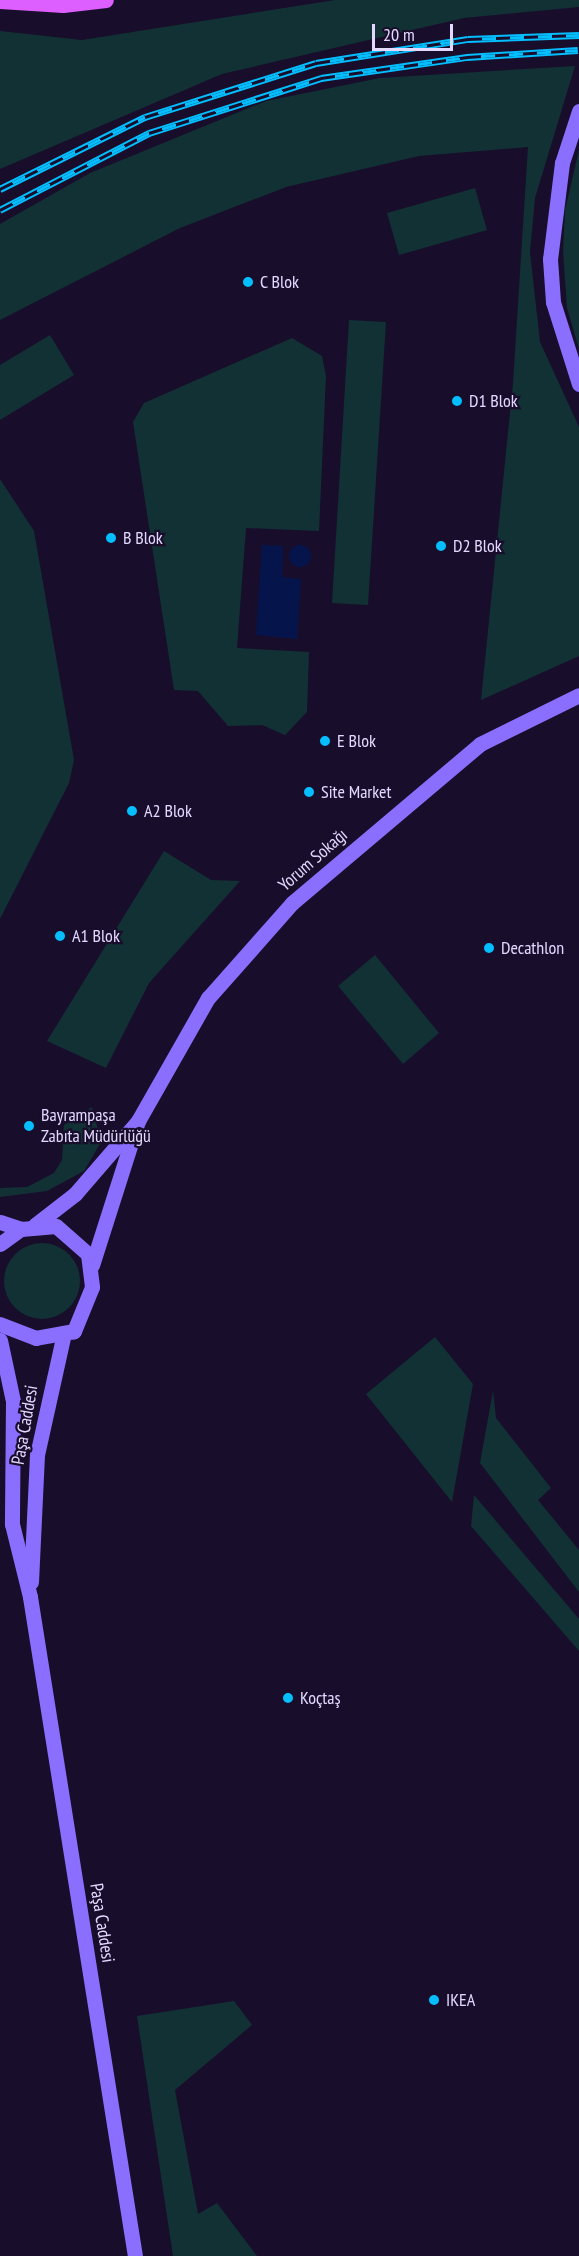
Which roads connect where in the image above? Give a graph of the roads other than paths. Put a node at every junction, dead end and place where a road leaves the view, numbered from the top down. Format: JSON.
{"nodes":[{"id":1,"x":106,"y":0,"type":"edge"},
{"id":2,"x":0,"y":1,"type":"edge"},
{"id":3,"x":579,"y":111,"type":"edge"},
{"id":4,"x":579,"y":384,"type":"edge"},
{"id":5,"x":579,"y":695,"type":"edge"},
{"id":6,"x":138,"y":1121,"type":"junction"},
{"id":7,"x":0,"y":1222,"type":"edge"},
{"id":8,"x":28,"y":1227,"type":"junction"},
{"id":9,"x":0,"y":1244,"type":"edge"},
{"id":10,"x":92,"y":1265,"type":"junction"},
{"id":11,"x":0,"y":1324,"type":"edge"},
{"id":12,"x":64,"y":1333,"type":"junction"},
{"id":13,"x":0,"y":1340,"type":"edge"},
{"id":14,"x":30,"y":1597,"type":"junction"},
{"id":15,"x":132,"y":2251,"type":"edge"}],
"edges":[{"from":1,"to":2,"type":"main road"},
{"from":3,"to":4,"type":"main road"},
{"from":5,"to":6,"type":"main road","name":"Yorum Sokağı"},
{"from":6,"to":8,"type":"main road","name":"Yorum Sokağı"},
{"from":6,"to":10,"type":"main road","name":"Yorum Sokağı"},
{"from":7,"to":8,"type":"main road"},
{"from":8,"to":9,"type":"main road","name":"Yorum Sokağı"},
{"from":8,"to":10,"type":"main road"},
{"from":10,"to":12,"type":"main road","name":"Yorum Sokağı"},
{"from":11,"to":12,"type":"main road"},
{"from":12,"to":14,"type":"main road","name":"Paşa Caddesi"},
{"from":13,"to":14,"type":"main road","name":"Paşa Caddesi"},
{"from":14,"to":15,"type":"main road","name":"Paşa Caddesi"}]}
